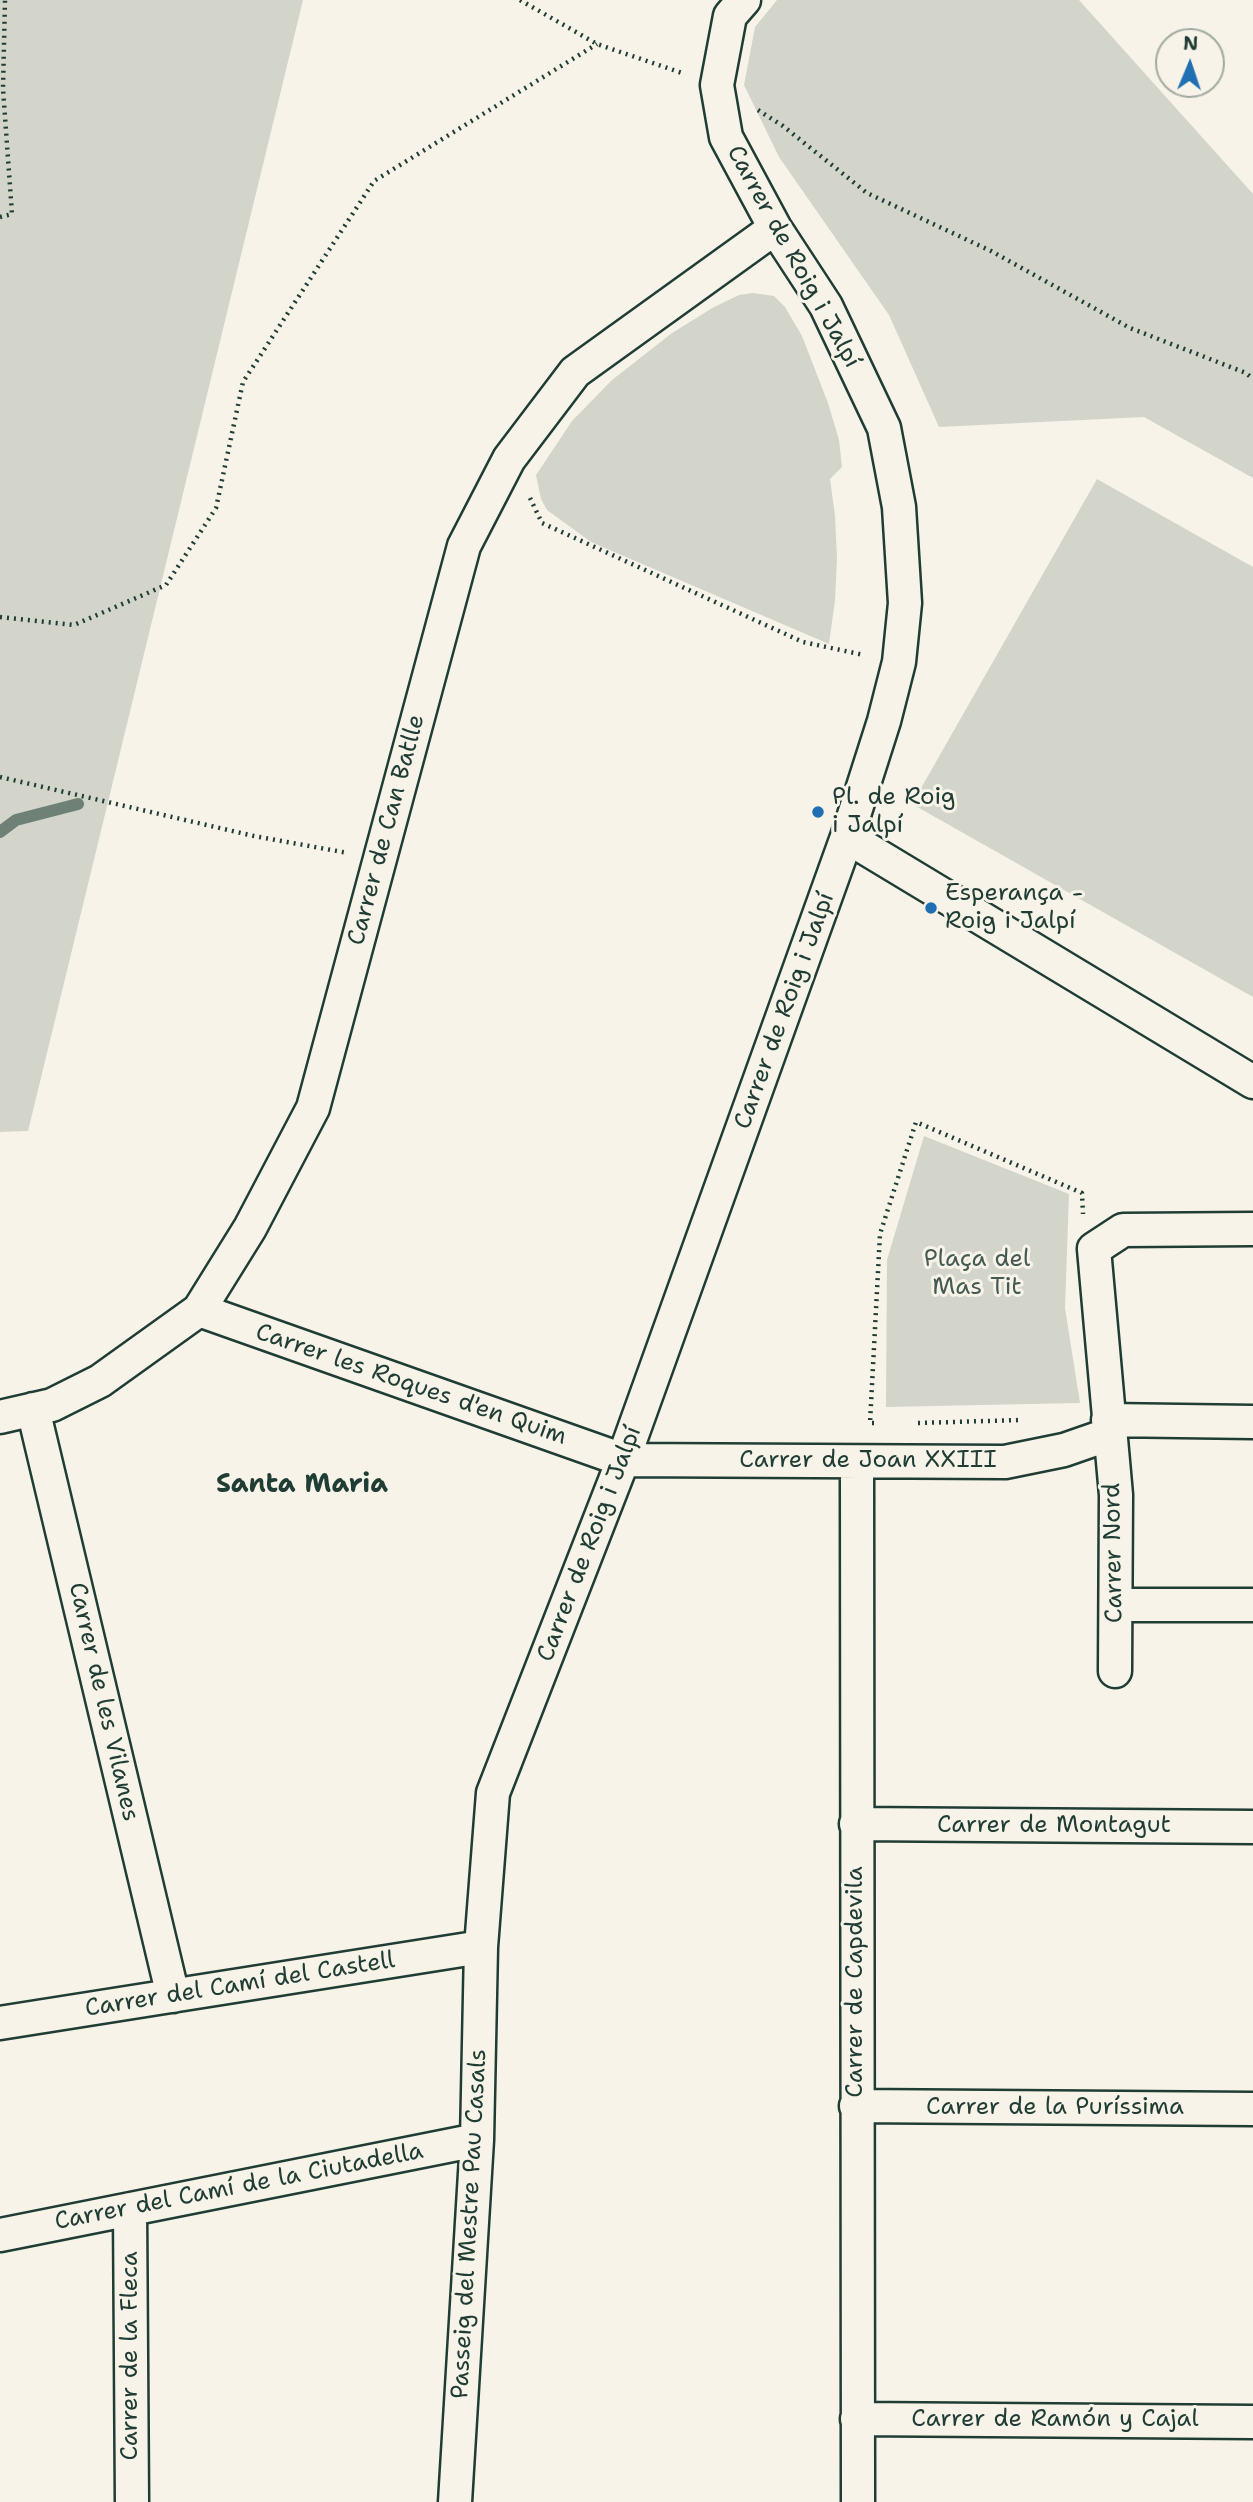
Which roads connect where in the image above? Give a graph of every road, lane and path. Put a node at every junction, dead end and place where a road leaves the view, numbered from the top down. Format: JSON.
{"nodes":[{"id":1,"x":5,"y":0,"type":"edge"},
{"id":2,"x":520,"y":0,"type":"edge"},
{"id":3,"x":744,"y":0,"type":"edge"},
{"id":4,"x":597,"y":44,"type":"junction"},
{"id":5,"x":717,"y":85,"type":"junction"},
{"id":6,"x":0,"y":217,"type":"edge"},
{"id":7,"x":775,"y":228,"type":"junction"},
{"id":8,"x":1253,"y":379,"type":"edge"},
{"id":9,"x":509,"y":459,"type":"junction"},
{"id":10,"x":0,"y":617,"type":"edge"},
{"id":11,"x":899,"y":662,"type":"junction"},
{"id":12,"x":0,"y":777,"type":"edge"},
{"id":13,"x":847,"y":837,"type":"junction"},
{"id":14,"x":379,"y":859,"type":"junction"},
{"id":15,"x":1253,"y":1082,"type":"edge"},
{"id":16,"x":1083,"y":1220,"type":"dead end"},
{"id":17,"x":1253,"y":1229,"type":"edge"},
{"id":18,"x":199,"y":1310,"type":"junction"},
{"id":19,"x":33,"y":1409,"type":"junction"},
{"id":20,"x":0,"y":1417,"type":"edge"},
{"id":21,"x":1026,"y":1420,"type":"dead end"},
{"id":22,"x":1253,"y":1422,"type":"edge"},
{"id":23,"x":883,"y":1423,"type":"dead end"},
{"id":24,"x":908,"y":1423,"type":"dead end"},
{"id":25,"x":1109,"y":1427,"type":"junction"},
{"id":26,"x":623,"y":1460,"type":"junction"},
{"id":27,"x":858,"y":1462,"type":"junction"},
{"id":28,"x":1116,"y":1605,"type":"junction"},
{"id":29,"x":1253,"y":1605,"type":"edge"},
{"id":30,"x":1115,"y":1671,"type":"dead end"},
{"id":31,"x":856,"y":1824,"type":"junction"},
{"id":32,"x":1253,"y":1827,"type":"edge"},
{"id":33,"x":481,"y":1947,"type":"junction"},
{"id":34,"x":173,"y":1996,"type":"junction"},
{"id":35,"x":0,"y":2023,"type":"edge"},
{"id":36,"x":856,"y":2106,"type":"junction"},
{"id":37,"x":1253,"y":2109,"type":"edge"},
{"id":38,"x":477,"y":2140,"type":"junction"},
{"id":39,"x":130,"y":2209,"type":"junction"},
{"id":40,"x":0,"y":2235,"type":"edge"},
{"id":41,"x":857,"y":2419,"type":"junction"},
{"id":42,"x":1253,"y":2422,"type":"edge"},
{"id":43,"x":132,"y":2502,"type":"edge"},
{"id":44,"x":455,"y":2502,"type":"edge"},
{"id":45,"x":858,"y":2502,"type":"edge"}],
"edges":[{"from":1,"to":6,"type":"path"},
{"from":2,"to":4,"type":"path"},
{"from":3,"to":5,"type":"street"},
{"from":4,"to":5,"type":"path"},
{"from":4,"to":10,"type":"path"},
{"from":5,"to":7,"type":"street","name":"Carrer de Roig i Jalpí"},
{"from":5,"to":8,"type":"path"},
{"from":7,"to":9,"type":"street","name":"Carrer de Can Batlle"},
{"from":7,"to":11,"type":"street","name":"Carrer de Roig i Jalpí"},
{"from":9,"to":11,"type":"path"},
{"from":9,"to":14,"type":"street","name":"Carrer de Can Batlle"},
{"from":11,"to":13,"type":"street","name":"Carrer de Roig i Jalpí"},
{"from":12,"to":14,"type":"path"},
{"from":13,"to":15,"type":"street"},
{"from":13,"to":26,"type":"street","name":"Carrer de Roig i Jalpí"},
{"from":14,"to":18,"type":"street","name":"Carrer de Can Batlle"},
{"from":16,"to":23,"type":"path"},
{"from":17,"to":25,"type":"street"},
{"from":18,"to":19,"type":"street","name":"Carrer de Can Batlle"},
{"from":18,"to":26,"type":"street","name":"Carrer les Roques d'en Quim"},
{"from":19,"to":20,"type":"street","name":"Carrer de Can Batlle"},
{"from":19,"to":34,"type":"street","name":"Carrer de les Vilanes"},
{"from":21,"to":24,"type":"path"},
{"from":22,"to":25,"type":"street","name":"Carrer de Joan XXIII"},
{"from":25,"to":27,"type":"street","name":"Carrer de Joan XXIII"},
{"from":25,"to":28,"type":"street","name":"Carrer Nord"},
{"from":26,"to":27,"type":"street","name":"Carrer de Joan XXIII"},
{"from":26,"to":33,"type":"street","name":"Carrer de Roig i Jalpí"},
{"from":27,"to":31,"type":"street","name":"Carrer de Capdevila"},
{"from":28,"to":29,"type":"street"},
{"from":28,"to":30,"type":"street","name":"Carrer Nord"},
{"from":31,"to":32,"type":"street","name":"Carrer de Montagut"},
{"from":31,"to":36,"type":"street","name":"Carrer de Capdevila"},
{"from":33,"to":34,"type":"street","name":"Carrer del Camí del Castell"},
{"from":33,"to":38,"type":"street","name":"Passeig del Mestre Pau Casals"},
{"from":34,"to":35,"type":"street","name":"Carrer del Camí del Castell"},
{"from":36,"to":37,"type":"street","name":"Carrer de la Puríssima"},
{"from":36,"to":41,"type":"street","name":"Carrer de Capdevila"},
{"from":38,"to":39,"type":"street","name":"Carrer del Camí de la Ciutadella"},
{"from":38,"to":44,"type":"street","name":"Passeig del Mestre Pau Casals"},
{"from":39,"to":40,"type":"street","name":"Carrer del Camí de la Ciutadella"},
{"from":39,"to":43,"type":"street","name":"Carrer de la Fleca"},
{"from":41,"to":42,"type":"street","name":"Carrer de Ramón y Cajal"},
{"from":41,"to":45,"type":"street","name":"Carrer de Capdevila"}]}
